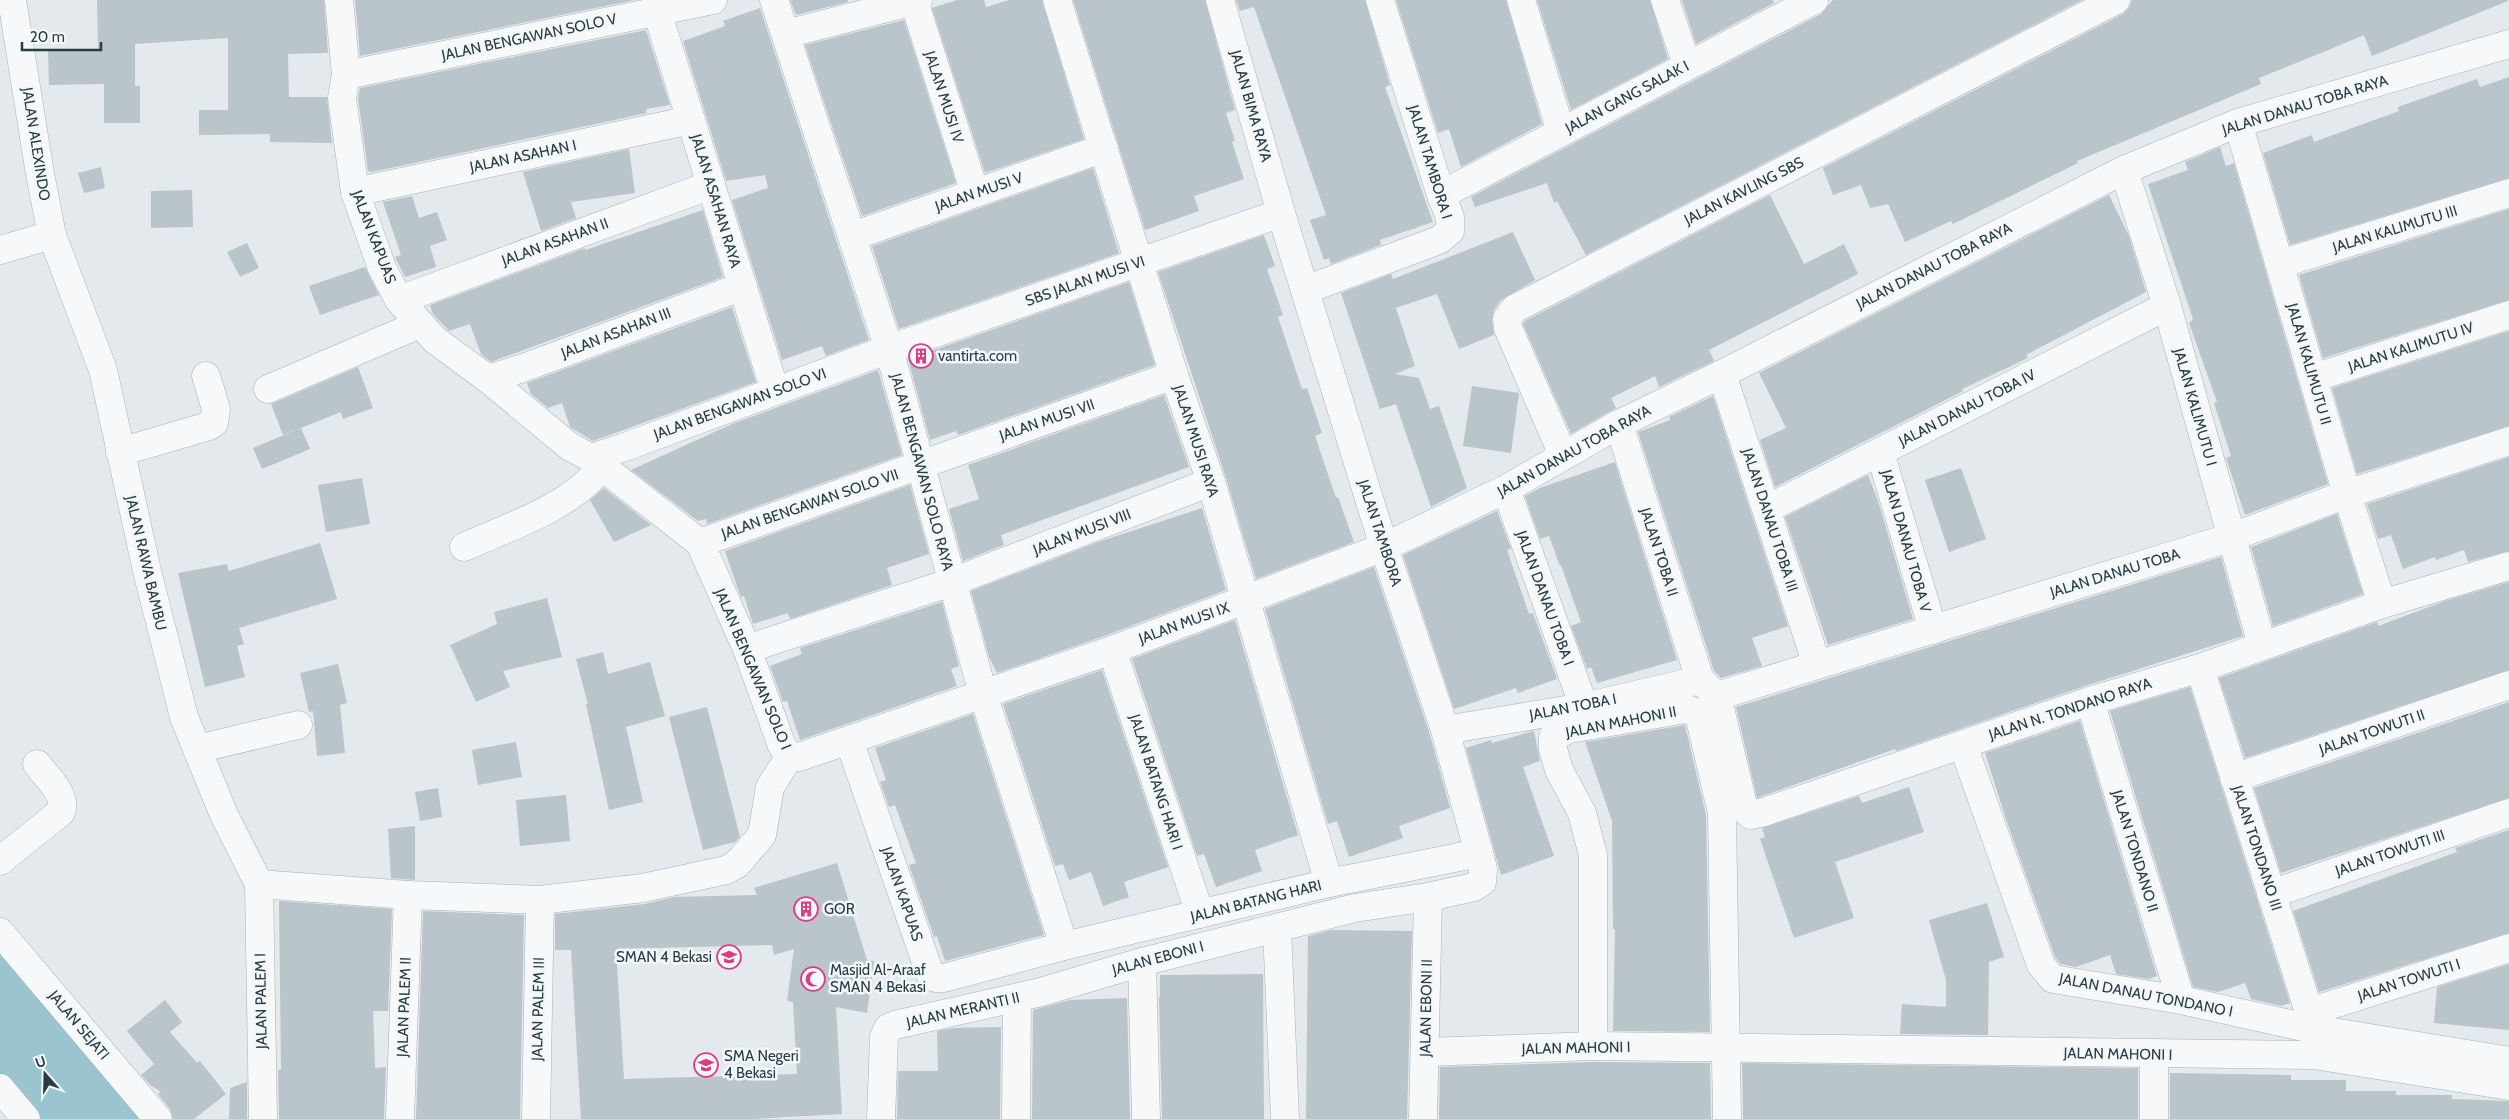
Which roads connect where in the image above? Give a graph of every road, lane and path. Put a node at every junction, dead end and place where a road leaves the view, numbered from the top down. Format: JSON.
{"nodes":[{"id":1,"x":12,"y":0,"type":"edge"},
{"id":2,"x":340,"y":0,"type":"edge"},
{"id":3,"x":713,"y":0,"type":"edge"},
{"id":4,"x":774,"y":0,"type":"edge"},
{"id":5,"x":1057,"y":0,"type":"edge"},
{"id":6,"x":1220,"y":0,"type":"edge"},
{"id":7,"x":1380,"y":0,"type":"edge"},
{"id":8,"x":1521,"y":0,"type":"edge"},
{"id":9,"x":1665,"y":0,"type":"edge"},
{"id":10,"x":2116,"y":0,"type":"edge"},
{"id":11,"x":916,"y":1,"type":"edge"},
{"id":12,"x":1800,"y":3,"type":"edge"},
{"id":13,"x":657,"y":11,"type":"junction"},
{"id":14,"x":786,"y":34,"type":"junction"},
{"id":15,"x":2509,"y":44,"type":"edge"},
{"id":16,"x":1687,"y":65,"type":"junction"},
{"id":17,"x":346,"y":75,"type":"junction"},
{"id":18,"x":690,"y":120,"type":"junction"},
{"id":19,"x":2238,"y":123,"type":"junction"},
{"id":20,"x":1561,"y":132,"type":"junction"},
{"id":21,"x":1104,"y":148,"type":"junction"},
{"id":22,"x":2124,"y":170,"type":"junction"},
{"id":23,"x":711,"y":185,"type":"junction"},
{"id":24,"x":355,"y":192,"type":"junction"},
{"id":25,"x":975,"y":193,"type":"junction"},
{"id":26,"x":2509,"y":193,"type":"edge"},
{"id":27,"x":1440,"y":195,"type":"junction"},
{"id":28,"x":1281,"y":213,"type":"junction"},
{"id":29,"x":52,"y":235,"type":"junction"},
{"id":30,"x":853,"y":236,"type":"junction"},
{"id":31,"x":0,"y":250,"type":"edge"},
{"id":32,"x":1139,"y":262,"type":"junction"},
{"id":33,"x":2280,"y":264,"type":"junction"},
{"id":34,"x":743,"y":286,"type":"junction"},
{"id":35,"x":1305,"y":290,"type":"junction"},
{"id":36,"x":399,"y":300,"type":"junction"},
{"id":37,"x":2166,"y":306,"type":"junction"},
{"id":38,"x":2509,"y":315,"type":"edge"},
{"id":39,"x":420,"y":324,"type":"junction"},
{"id":40,"x":889,"y":349,"type":"junction"},
{"id":41,"x":1722,"y":374,"type":"junction"},
{"id":42,"x":1174,"y":375,"type":"junction"},
{"id":43,"x":206,"y":376,"type":"dead end"},
{"id":44,"x":2313,"y":378,"type":"junction"},
{"id":45,"x":488,"y":379,"type":"junction"},
{"id":46,"x":268,"y":388,"type":"dead end"},
{"id":47,"x":775,"y":391,"type":"junction"},
{"id":48,"x":1618,"y":424,"type":"junction"},
{"id":49,"x":2509,"y":441,"type":"edge"},
{"id":50,"x":120,"y":452,"type":"junction"},
{"id":51,"x":1880,"y":452,"type":"junction"},
{"id":52,"x":1563,"y":454,"type":"junction"},
{"id":53,"x":596,"y":462,"type":"junction"},
{"id":54,"x":920,"y":465,"type":"junction"},
{"id":55,"x":1211,"y":482,"type":"junction"},
{"id":56,"x":1506,"y":489,"type":"junction"},
{"id":57,"x":2347,"y":494,"type":"junction"},
{"id":58,"x":1767,"y":509,"type":"junction"},
{"id":59,"x":2232,"y":537,"type":"junction"},
{"id":60,"x":700,"y":543,"type":"junction"},
{"id":61,"x":464,"y":547,"type":"dead end"},
{"id":62,"x":1384,"y":547,"type":"junction"},
{"id":63,"x":2509,"y":566,"type":"edge"},
{"id":64,"x":952,"y":582,"type":"junction"},
{"id":65,"x":1245,"y":600,"type":"junction"},
{"id":66,"x":2382,"y":604,"type":"junction"},
{"id":67,"x":1933,"y":630,"type":"junction"},
{"id":68,"x":2262,"y":645,"type":"junction"},
{"id":69,"x":747,"y":649,"type":"junction"},
{"id":70,"x":1112,"y":650,"type":"junction"},
{"id":71,"x":1817,"y":665,"type":"junction"},
{"id":72,"x":2200,"y":668,"type":"junction"},
{"id":73,"x":2509,"y":685,"type":"edge"},
{"id":74,"x":1709,"y":688,"type":"junction"},
{"id":75,"x":982,"y":694,"type":"junction"},
{"id":76,"x":2090,"y":701,"type":"junction"},
{"id":77,"x":1584,"y":707,"type":"junction"},
{"id":78,"x":298,"y":725,"type":"dead end"},
{"id":79,"x":1444,"y":730,"type":"junction"},
{"id":80,"x":849,"y":740,"type":"junction"},
{"id":81,"x":1963,"y":745,"type":"junction"},
{"id":82,"x":197,"y":749,"type":"junction"},
{"id":83,"x":790,"y":756,"type":"junction"},
{"id":84,"x":37,"y":764,"type":"dead end"},
{"id":85,"x":2234,"y":778,"type":"junction"},
{"id":86,"x":2509,"y":813,"type":"edge"},
{"id":87,"x":1479,"y":853,"type":"junction"},
{"id":88,"x":0,"y":861,"type":"edge"},
{"id":89,"x":1329,"y":883,"type":"junction"},
{"id":90,"x":259,"y":884,"type":"junction"},
{"id":91,"x":2271,"y":894,"type":"junction"},
{"id":92,"x":408,"y":895,"type":"junction"},
{"id":93,"x":1428,"y":897,"type":"junction"},
{"id":94,"x":540,"y":900,"type":"junction"},
{"id":95,"x":1200,"y":914,"type":"junction"},
{"id":96,"x":1277,"y":928,"type":"junction"},
{"id":97,"x":0,"y":932,"type":"edge"},
{"id":98,"x":1064,"y":946,"type":"junction"},
{"id":99,"x":2509,"y":948,"type":"edge"},
{"id":100,"x":1142,"y":962,"type":"junction"},
{"id":101,"x":1033,"y":978,"type":"junction"},
{"id":102,"x":2181,"y":1000,"type":"junction"},
{"id":103,"x":2308,"y":1020,"type":"junction"},
{"id":104,"x":1593,"y":1046,"type":"junction"},
{"id":105,"x":1725,"y":1049,"type":"junction"},
{"id":106,"x":1426,"y":1052,"type":"junction"},
{"id":107,"x":2154,"y":1054,"type":"junction"},
{"id":108,"x":2509,"y":1061,"type":"edge"},
{"id":109,"x":2509,"y":1086,"type":"edge"},
{"id":110,"x":0,"y":1088,"type":"edge"},
{"id":111,"x":26,"y":1119,"type":"edge"},
{"id":112,"x":158,"y":1119,"type":"edge"},
{"id":113,"x":263,"y":1119,"type":"edge"},
{"id":114,"x":400,"y":1119,"type":"edge"},
{"id":115,"x":536,"y":1119,"type":"edge"},
{"id":116,"x":881,"y":1119,"type":"edge"},
{"id":117,"x":1016,"y":1119,"type":"edge"},
{"id":118,"x":1146,"y":1119,"type":"edge"},
{"id":119,"x":1285,"y":1119,"type":"edge"},
{"id":120,"x":1423,"y":1119,"type":"edge"},
{"id":121,"x":1727,"y":1119,"type":"edge"},
{"id":122,"x":2154,"y":1119,"type":"edge"}],
"edges":[{"from":1,"to":29,"type":"street","name":"JALAN ALEXINDO"},
{"from":2,"to":17,"type":"street","name":"JALAN KAPUAS"},
{"from":3,"to":13,"type":"street","name":"JALAN BENGAWAN SOLO V"},
{"from":4,"to":14,"type":"street","name":"JALAN BENGAWAN SOLO RAYA"},
{"from":5,"to":21,"type":"street","name":"JALAN MUSI RAYA"},
{"from":6,"to":28,"type":"street","name":"JALAN BIMA RAYA"},
{"from":7,"to":27,"type":"street","name":"JALAN TAMBORA I"},
{"from":8,"to":20,"type":"street"},
{"from":9,"to":16,"type":"street"},
{"from":10,"to":52,"type":"street","name":"JALAN KAVLING SBS"},
{"from":11,"to":14,"type":"street"},
{"from":11,"to":25,"type":"street","name":"JALAN MUSI IV"},
{"from":12,"to":16,"type":"street","name":"JALAN GANG SALAK I"},
{"from":13,"to":17,"type":"street","name":"JALAN BENGAWAN SOLO V"},
{"from":13,"to":18,"type":"street","name":"JALAN ASAHAN RAYA"},
{"from":14,"to":30,"type":"street","name":"JALAN BENGAWAN SOLO RAYA"},
{"from":15,"to":19,"type":"street","name":"JALAN DANAU TOBA RAYA"},
{"from":16,"to":20,"type":"street","name":"JALAN GANG SALAK I"},
{"from":17,"to":24,"type":"street","name":"JALAN KAPUAS"},
{"from":18,"to":23,"type":"street","name":"JALAN ASAHAN RAYA"},
{"from":18,"to":24,"type":"street","name":"JALAN ASAHAN I"},
{"from":19,"to":22,"type":"street","name":"JALAN DANAU TOBA RAYA"},
{"from":19,"to":33,"type":"street","name":"JALAN KALIMUTU II"},
{"from":20,"to":27,"type":"street","name":"JALAN GANG SALAK I"},
{"from":21,"to":25,"type":"street","name":"JALAN MUSI V"},
{"from":21,"to":32,"type":"street","name":"JALAN MUSI RAYA"},
{"from":22,"to":37,"type":"street","name":"JALAN KALIMUTU I"},
{"from":22,"to":41,"type":"street","name":"JALAN DANAU TOBA RAYA"},
{"from":23,"to":34,"type":"street","name":"JALAN ASAHAN RAYA"},
{"from":23,"to":36,"type":"street","name":"JALAN ASAHAN II"},
{"from":24,"to":36,"type":"street","name":"JALAN KAPUAS"},
{"from":25,"to":30,"type":"street","name":"JALAN MUSI V"},
{"from":26,"to":33,"type":"street","name":"JALAN KALIMUTU III"},
{"from":27,"to":35,"type":"street","name":"JALAN TAMBORA I"},
{"from":28,"to":32,"type":"street","name":"SBS JALAN MUSI VI"},
{"from":28,"to":35,"type":"street","name":"JALAN TAMBORA"},
{"from":29,"to":31,"type":"street"},
{"from":29,"to":50,"type":"street","name":"JALAN RAWA BAMBU"},
{"from":30,"to":40,"type":"street","name":"JALAN BENGAWAN SOLO RAYA"},
{"from":32,"to":40,"type":"street","name":"SBS JALAN MUSI VI"},
{"from":32,"to":42,"type":"street","name":"JALAN MUSI RAYA"},
{"from":33,"to":44,"type":"street","name":"JALAN KALIMUTU II"},
{"from":34,"to":45,"type":"street","name":"JALAN ASAHAN III"},
{"from":34,"to":47,"type":"street","name":"JALAN ASAHAN RAYA"},
{"from":35,"to":62,"type":"street","name":"JALAN TAMBORA"},
{"from":36,"to":39,"type":"street","name":"JALAN KAPUAS"},
{"from":37,"to":51,"type":"street","name":"JALAN DANAU TOBA IV"},
{"from":37,"to":59,"type":"street","name":"JALAN KALIMUTU I"},
{"from":38,"to":44,"type":"street","name":"JALAN KALIMUTU IV"},
{"from":39,"to":45,"type":"street","name":"JALAN KAPUAS"},
{"from":39,"to":46,"type":"street"},
{"from":40,"to":47,"type":"street","name":"JALAN BENGAWAN SOLO VI"},
{"from":40,"to":54,"type":"street","name":"JALAN BENGAWAN SOLO RAYA"},
{"from":41,"to":48,"type":"street","name":"JALAN DANAU TOBA RAYA"},
{"from":41,"to":58,"type":"street","name":"JALAN DANAU TOBA III"},
{"from":42,"to":54,"type":"street","name":"JALAN MUSI VII"},
{"from":42,"to":55,"type":"street","name":"JALAN MUSI RAYA"},
{"from":43,"to":50,"type":"street"},
{"from":44,"to":57,"type":"street","name":"JALAN KALIMUTU II"},
{"from":45,"to":53,"type":"street","name":"JALAN KAPUAS"},
{"from":47,"to":53,"type":"street","name":"JALAN BENGAWAN SOLO VI"},
{"from":48,"to":52,"type":"street","name":"JALAN DANAU TOBA RAYA"},
{"from":48,"to":74,"type":"street","name":"JALAN TOBA II"},
{"from":49,"to":57,"type":"street","name":"JALAN DANAU TOBA"},
{"from":50,"to":82,"type":"street","name":"JALAN RAWA BAMBU"},
{"from":51,"to":58,"type":"street","name":"JALAN DANAU TOBA IV"},
{"from":51,"to":67,"type":"street","name":"JALAN DANAU TOBA V"},
{"from":52,"to":56,"type":"street","name":"JALAN DANAU TOBA RAYA"},
{"from":53,"to":60,"type":"street","name":"JALAN BENGAWAN SOLO I"},
{"from":53,"to":61,"type":"street"},
{"from":54,"to":60,"type":"street","name":"JALAN BENGAWAN SOLO VII"},
{"from":54,"to":64,"type":"street","name":"JALAN BENGAWAN SOLO RAYA"},
{"from":55,"to":64,"type":"street","name":"JALAN MUSI VIII"},
{"from":55,"to":65,"type":"street","name":"JALAN MUSI RAYA"},
{"from":56,"to":62,"type":"street","name":"JALAN DANAU TOBA RAYA"},
{"from":56,"to":77,"type":"street","name":"JALAN DANAU TOBA I"},
{"from":57,"to":59,"type":"street","name":"JALAN DANAU TOBA"},
{"from":57,"to":66,"type":"street","name":"JALAN KALIMUTU II"},
{"from":58,"to":71,"type":"street","name":"JALAN DANAU TOBA III"},
{"from":59,"to":67,"type":"street","name":"JALAN DANAU TOBA"},
{"from":59,"to":68,"type":"street","name":"JALAN KALIMUTU I"},
{"from":60,"to":69,"type":"street","name":"JALAN BENGAWAN SOLO I"},
{"from":62,"to":65,"type":"street","name":"JALAN MUSI IX"},
{"from":62,"to":79,"type":"street","name":"JALAN TAMBORA"},
{"from":63,"to":66,"type":"street","name":"JALAN N. TONDANO RAYA"},
{"from":64,"to":69,"type":"street","name":"JALAN MUSI VIII"},
{"from":64,"to":75,"type":"street","name":"JALAN BENGAWAN SOLO RAYA"},
{"from":65,"to":70,"type":"street","name":"JALAN MUSI IX"},
{"from":65,"to":89,"type":"street","name":"JALAN MUSI RAYA"},
{"from":66,"to":68,"type":"street","name":"JALAN N. TONDANO RAYA"},
{"from":67,"to":71,"type":"street","name":"JALAN DANAU TOBA"},
{"from":68,"to":72,"type":"street","name":"JALAN N. TONDANO RAYA"},
{"from":69,"to":83,"type":"street","name":"JALAN BENGAWAN SOLO I"},
{"from":70,"to":75,"type":"street","name":"JALAN MUSI IX"},
{"from":70,"to":95,"type":"street","name":"JALAN BATANG HARI I"},
{"from":71,"to":74,"type":"street","name":"JALAN DANAU TOBA"},
{"from":72,"to":76,"type":"street","name":"JALAN N. TONDANO RAYA"},
{"from":72,"to":85,"type":"street","name":"JALAN TONDANO III"},
{"from":73,"to":85,"type":"street","name":"JALAN TOWUTI II"},
{"from":74,"to":77,"type":"street","name":"JALAN TOBA I"},
{"from":74,"to":81,"type":"street","name":"JALAN N. TONDANO RAYA"},
{"from":75,"to":80,"type":"street","name":"JALAN MUSI IX"},
{"from":75,"to":98,"type":"street","name":"JALAN BENGAWAN SOLO RAYA"},
{"from":76,"to":81,"type":"street","name":"JALAN N. TONDANO RAYA"},
{"from":76,"to":102,"type":"street","name":"JALAN TONDANO II"},
{"from":77,"to":79,"type":"street","name":"JALAN TOBA I"},
{"from":78,"to":82,"type":"street"},
{"from":79,"to":87,"type":"street","name":"JALAN TAMBORA"},
{"from":80,"to":83,"type":"street","name":"JALAN MUSI IX"},
{"from":80,"to":101,"type":"street","name":"JALAN KAPUAS"},
{"from":81,"to":102,"type":"street","name":"JALAN DANAU TONDANO I"},
{"from":82,"to":90,"type":"street","name":"JALAN RAWA BAMBU"},
{"from":83,"to":94,"type":"street"},
{"from":84,"to":88,"type":"street"},
{"from":85,"to":91,"type":"street","name":"JALAN TONDANO III"},
{"from":86,"to":91,"type":"street","name":"JALAN TOWUTI III"},
{"from":87,"to":89,"type":"street","name":"JALAN BATANG HARI"},
{"from":87,"to":93,"type":"street"},
{"from":89,"to":95,"type":"street","name":"JALAN BATANG HARI"},
{"from":90,"to":92,"type":"street"},
{"from":90,"to":113,"type":"street","name":"JALAN PALEM I"},
{"from":91,"to":103,"type":"street","name":"JALAN TONDANO III"},
{"from":92,"to":94,"type":"street"},
{"from":92,"to":114,"type":"street","name":"JALAN PALEM II"},
{"from":93,"to":96,"type":"street","name":"JALAN EBONI I"},
{"from":93,"to":106,"type":"street","name":"JALAN EBONI II"},
{"from":94,"to":115,"type":"street","name":"JALAN PALEM III"},
{"from":95,"to":98,"type":"street","name":"JALAN BATANG HARI"},
{"from":96,"to":100,"type":"street","name":"JALAN EBONI I"},
{"from":96,"to":119,"type":"street"},
{"from":97,"to":112,"type":"street","name":"JALAN SEJATI"},
{"from":98,"to":101,"type":"street","name":"JALAN BATANG HARI"},
{"from":99,"to":103,"type":"street","name":"JALAN TOWUTI I"},
{"from":100,"to":101,"type":"street","name":"JALAN EBONI I"},
{"from":100,"to":118,"type":"street"},
{"from":101,"to":116,"type":"street","name":"JALAN MERANTI II"},
{"from":101,"to":117,"type":"street"},
{"from":102,"to":103,"type":"street","name":"JALAN DANAU TONDANO I"},
{"from":103,"to":108,"type":"street","name":"JALAN DANAU TONDANO I"},
{"from":104,"to":105,"type":"street","name":"JALAN MAHONI I"},
{"from":104,"to":105,"type":"street","name":"JALAN MAHONI II"},
{"from":104,"to":106,"type":"street","name":"JALAN MAHONI I"},
{"from":105,"to":107,"type":"street","name":"JALAN MAHONI I"},
{"from":105,"to":121,"type":"street"},
{"from":106,"to":120,"type":"street","name":"JALAN EBONI II"},
{"from":107,"to":109,"type":"street","name":"JALAN MAHONI I"},
{"from":107,"to":122,"type":"street"},
{"from":110,"to":111,"type":"street"}]}
